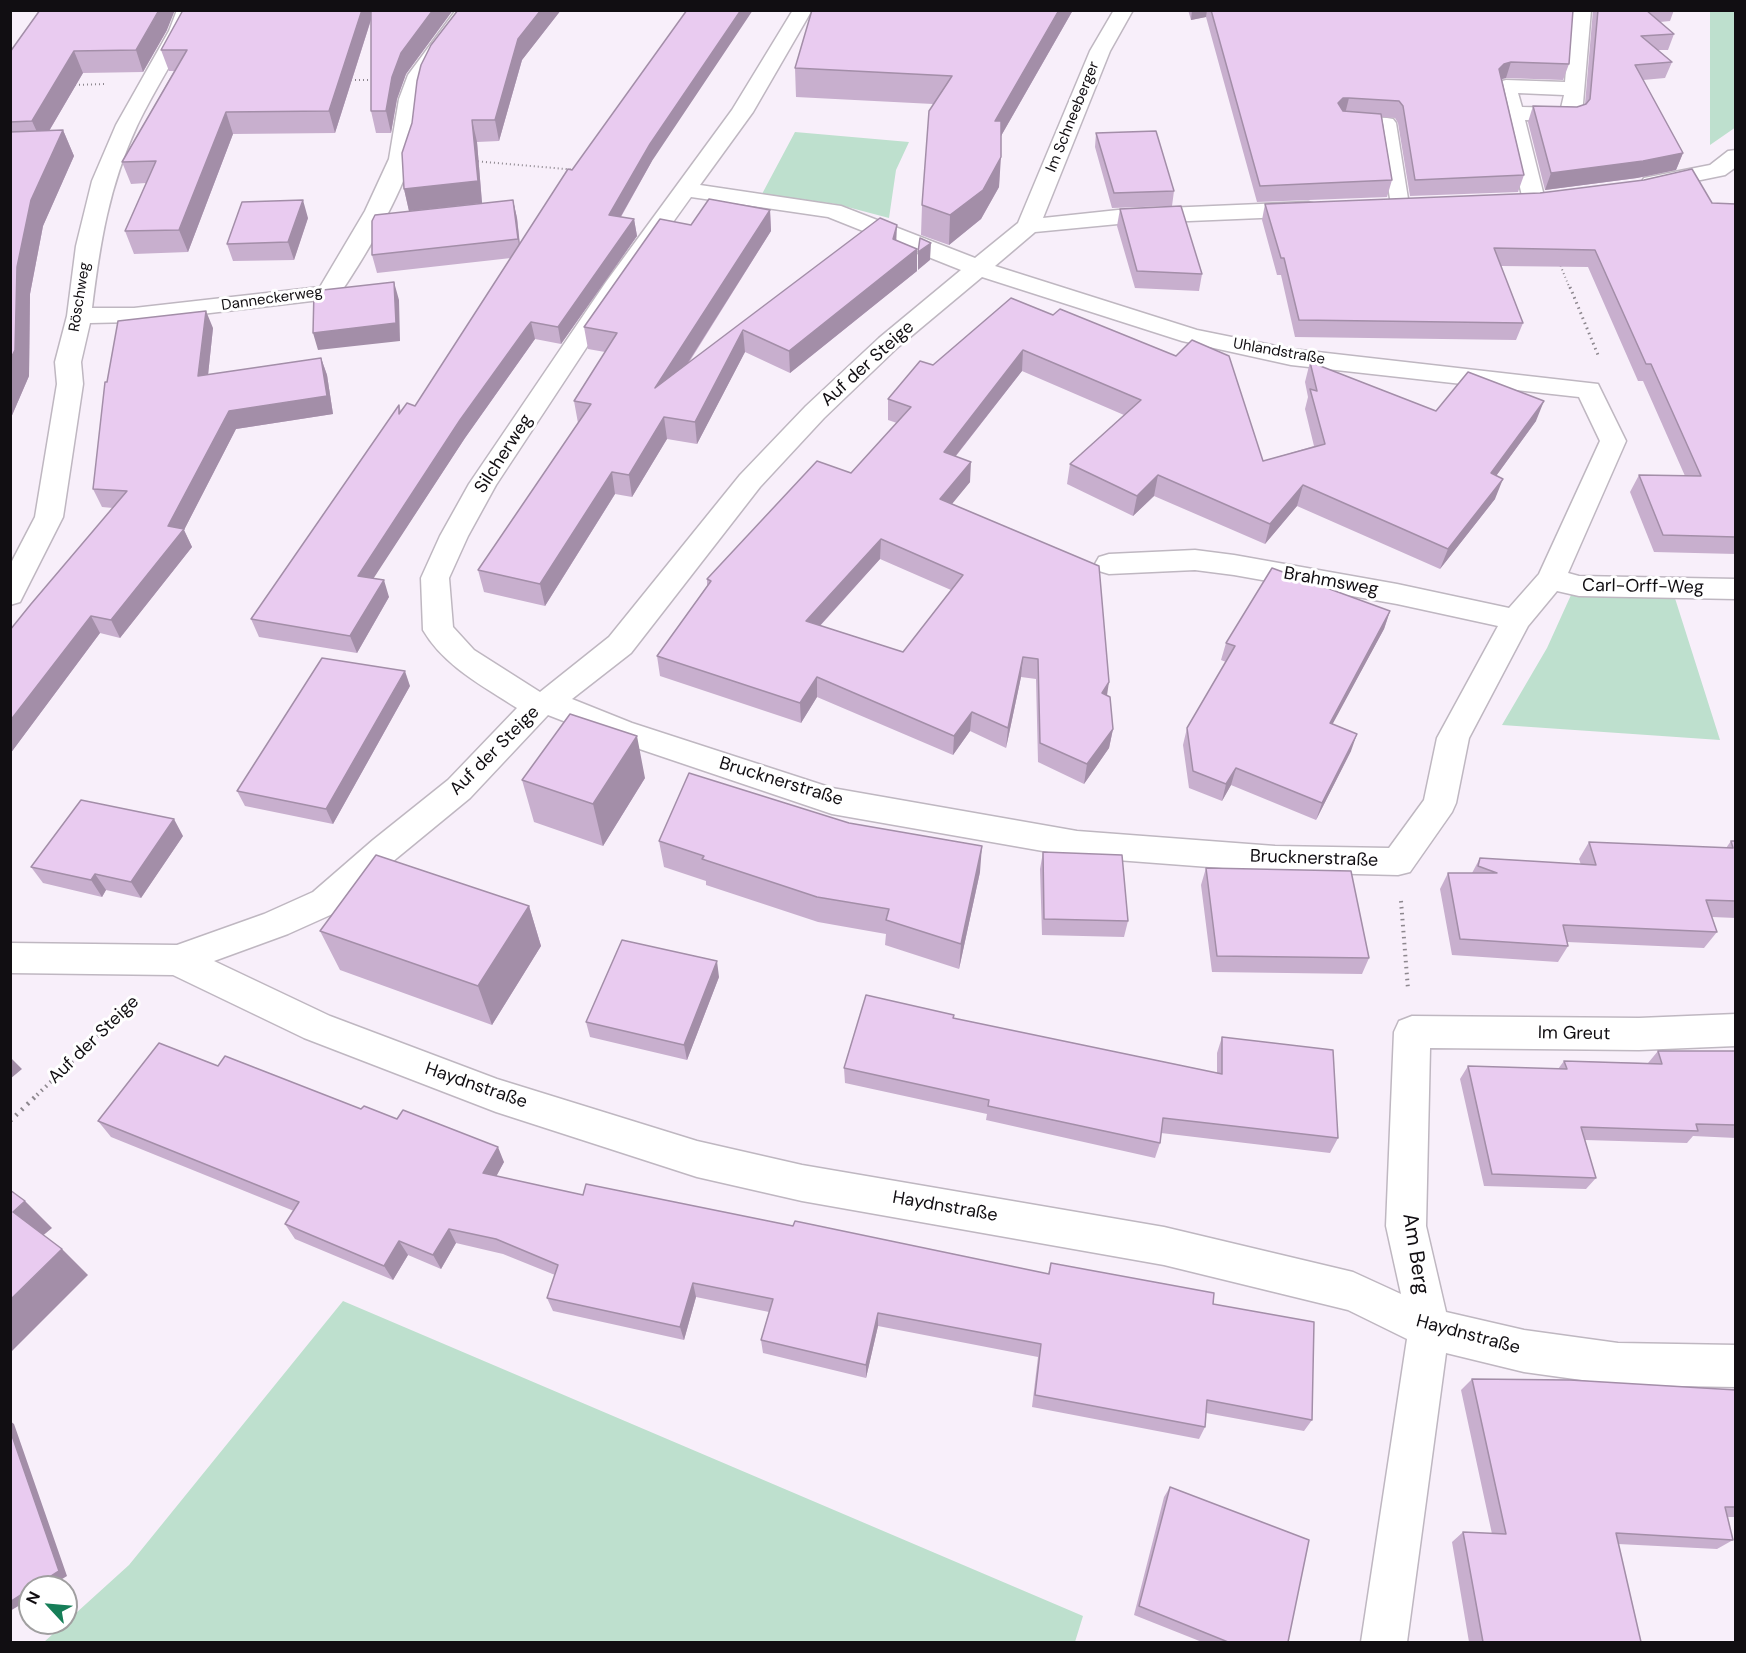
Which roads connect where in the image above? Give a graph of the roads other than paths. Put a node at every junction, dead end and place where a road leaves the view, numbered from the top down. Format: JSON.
{"nodes":[{"id":1,"x":187,"y":10,"type":"edge"},
{"id":2,"x":466,"y":10,"type":"edge"},
{"id":3,"x":802,"y":10,"type":"edge"},
{"id":4,"x":1124,"y":10,"type":"edge"},
{"id":5,"x":1581,"y":10,"type":"edge"},
{"id":6,"x":1345,"y":121,"type":"edge"},
{"id":7,"x":1736,"y":156,"type":"edge"},
{"id":8,"x":1726,"y":177,"type":"edge"},
{"id":9,"x":1629,"y":188,"type":"edge"},
{"id":10,"x":687,"y":190,"type":"junction"},
{"id":11,"x":1556,"y":197,"type":"edge"},
{"id":12,"x":1400,"y":205,"type":"edge"},
{"id":13,"x":1324,"y":208,"type":"edge"},
{"id":14,"x":1028,"y":226,"type":"junction"},
{"id":15,"x":978,"y":268,"type":"junction"},
{"id":16,"x":79,"y":316,"type":"junction"},
{"id":17,"x":1589,"y":390,"type":"joint"},
{"id":18,"x":1109,"y":564,"type":"dead end"},
{"id":19,"x":1551,"y":579,"type":"junction"},
{"id":20,"x":1736,"y":589,"type":"edge"},
{"id":21,"x":10,"y":595,"type":"edge"},
{"id":22,"x":1516,"y":620,"type":"junction"},
{"id":23,"x":543,"y":704,"type":"junction"},
{"id":24,"x":10,"y":958,"type":"edge"},
{"id":25,"x":177,"y":960,"type":"junction"},
{"id":26,"x":1736,"y":1030,"type":"edge"},
{"id":27,"x":1412,"y":1032,"type":"joint"},
{"id":28,"x":1429,"y":1328,"type":"junction"},
{"id":29,"x":1736,"y":1366,"type":"edge"},
{"id":30,"x":1384,"y":1642,"type":"edge"}],
"edges":[{"from":1,"to":16,"type":"street","name":"Röschweg"},
{"from":2,"to":16,"type":"street","name":"Danneckerweg"},
{"from":3,"to":10,"type":"street","name":"Silcherweg"},
{"from":4,"to":14,"type":"street","name":"Im Schneeberger"},
{"from":5,"to":11,"type":"street"},
{"from":6,"to":12,"type":"lane"},
{"from":7,"to":8,"type":"street"},
{"from":8,"to":9,"type":"street"},
{"from":10,"to":15,"type":"street"},
{"from":10,"to":23,"type":"street","name":"Silcherweg"},
{"from":13,"to":14,"type":"street"},
{"from":14,"to":15,"type":"street","name":"Auf der Steige"},
{"from":15,"to":17,"type":"street","name":"Uhlandstraße"},
{"from":15,"to":23,"type":"street","name":"Auf der Steige"},
{"from":16,"to":21,"type":"street","name":"Röschweg"},
{"from":17,"to":19,"type":"street","name":"Brucknerstraße"},
{"from":18,"to":22,"type":"street","name":"Brahmsweg"},
{"from":19,"to":20,"type":"street","name":"Carl-Orff-Weg"},
{"from":19,"to":22,"type":"street","name":"Brucknerstraße"},
{"from":22,"to":23,"type":"street","name":"Brucknerstraße"},
{"from":23,"to":25,"type":"street","name":"Auf der Steige"},
{"from":24,"to":25,"type":"street","name":"Auf der Steige"},
{"from":25,"to":28,"type":"street","name":"Haydnstraße"},
{"from":26,"to":27,"type":"street","name":"Im Greut"},
{"from":27,"to":28,"type":"street","name":"Am Berg"},
{"from":28,"to":29,"type":"street","name":"Haydnstraße"},
{"from":28,"to":30,"type":"street","name":"Am Berg"}]}
